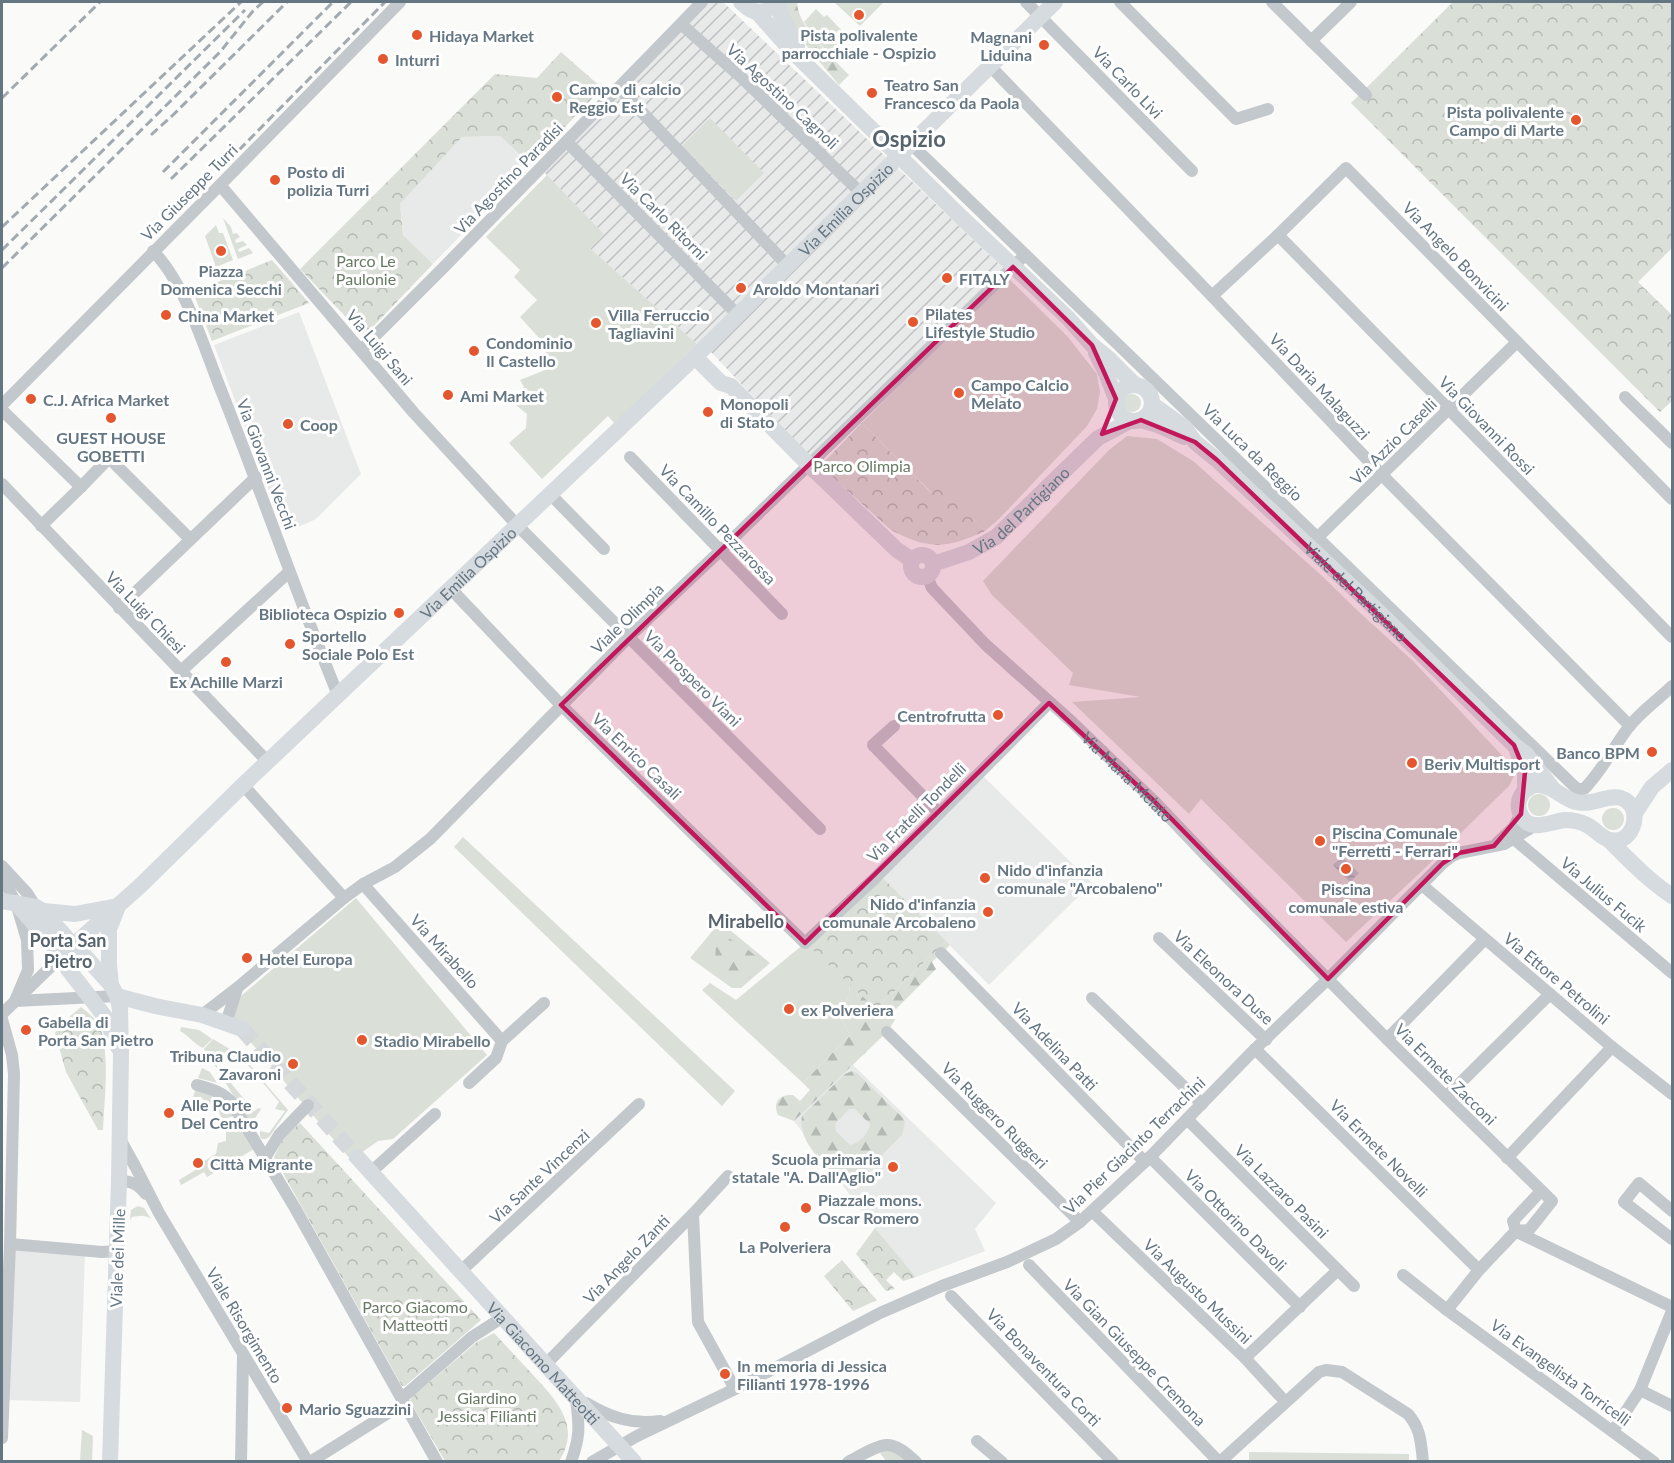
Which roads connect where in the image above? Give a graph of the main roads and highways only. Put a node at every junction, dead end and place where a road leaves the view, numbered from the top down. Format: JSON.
{"nodes":[{"id":1,"x":741,"y":2,"type":"edge"},
{"id":2,"x":777,"y":2,"type":"edge"},
{"id":3,"x":1055,"y":2,"type":"edge"},
{"id":4,"x":757,"y":12,"type":"junction"},
{"id":5,"x":810,"y":69,"type":"junction"},
{"id":6,"x":1092,"y":345,"type":"junction"},
{"id":7,"x":699,"y":354,"type":"junction"},
{"id":8,"x":1135,"y":385,"type":"junction"},
{"id":9,"x":1116,"y":401,"type":"junction"},
{"id":10,"x":1152,"y":404,"type":"junction"},
{"id":11,"x":1135,"y":421,"type":"junction"},
{"id":12,"x":1098,"y":438,"type":"junction"},
{"id":13,"x":1195,"y":442,"type":"junction"},
{"id":14,"x":1514,"y":745,"type":"junction"},
{"id":15,"x":1672,"y":771,"type":"edge"},
{"id":16,"x":1652,"y":787,"type":"junction"},
{"id":17,"x":1553,"y":789,"type":"junction"},
{"id":18,"x":1525,"y":790,"type":"junction"},
{"id":19,"x":1619,"y":797,"type":"junction"},
{"id":20,"x":1634,"y":820,"type":"junction"},
{"id":21,"x":1609,"y":840,"type":"junction"},
{"id":22,"x":1672,"y":895,"type":"edge"},
{"id":23,"x":9,"y":902,"type":"edge"},
{"id":24,"x":119,"y":906,"type":"junction"},
{"id":25,"x":39,"y":909,"type":"junction"},
{"id":26,"x":68,"y":950,"type":"junction"},
{"id":27,"x":114,"y":991,"type":"junction"},
{"id":28,"x":234,"y":1026,"type":"tunnel mouth"},
{"id":29,"x":121,"y":1053,"type":"junction"},
{"id":30,"x":357,"y":1157,"type":"tunnel mouth"},
{"id":31,"x":111,"y":1461,"type":"edge"},
{"id":32,"x":634,"y":1461,"type":"edge"}],
"edges":[{"from":1,"to":4,"type":"main road","name":"Viale del Partigiano"},
{"from":2,"to":4,"type":"main road","name":"Viale del Partigiano"},
{"from":2,"to":5,"type":"main road","name":"Viale del Partigiano"},
{"from":3,"to":7,"type":"main road","name":"Via Emilia Ospizio"},
{"from":4,"to":5,"type":"main road","name":"Viale del Partigiano"},
{"from":5,"to":6,"type":"main road","name":"Viale del Partigiano"},
{"from":6,"to":8,"type":"main road","name":"Viale del Partigiano"},
{"from":6,"to":9,"type":"main road","name":"Viale del Partigiano"},
{"from":7,"to":12,"type":"main road","name":"Via del Partigiano"},
{"from":7,"to":24,"type":"main road","name":"Via Emilia Ospizio"},
{"from":8,"to":9,"type":"main road"},
{"from":8,"to":10,"type":"main road","name":"Viale del Partigiano"},
{"from":9,"to":11,"type":"main road","name":"Viale del Partigiano"},
{"from":9,"to":12,"type":"main road","name":"Via del Partigiano"},
{"from":10,"to":11,"type":"main road"},
{"from":10,"to":13,"type":"main road","name":"Viale del Partigiano"},
{"from":11,"to":12,"type":"main road","name":"Via del Partigiano"},
{"from":11,"to":13,"type":"main road","name":"Viale del Partigiano"},
{"from":13,"to":14,"type":"main road","name":"Viale del Partigiano"},
{"from":14,"to":17,"type":"main road","name":"Viale del Partigiano"},
{"from":14,"to":18,"type":"main road","name":"Viale del Partigiano"},
{"from":15,"to":16,"type":"main road"},
{"from":16,"to":19,"type":"main road","name":"Viale del Partigiano"},
{"from":16,"to":20,"type":"main road"},
{"from":17,"to":18,"type":"main road"},
{"from":17,"to":19,"type":"main road","name":"Viale del Partigiano"},
{"from":18,"to":21,"type":"main road","name":"Viale del Partigiano"},
{"from":19,"to":20,"type":"main road"},
{"from":20,"to":21,"type":"main road"},
{"from":20,"to":22,"type":"main road"},
{"from":21,"to":22,"type":"main road"},
{"from":23,"to":25,"type":"main road"},
{"from":23,"to":26,"type":"main road"},
{"from":24,"to":25,"type":"main road"},
{"from":24,"to":26,"type":"main road","name":"Via Emilia Ospizio"},
{"from":24,"to":27,"type":"main road","name":"Viale dei Mille"},
{"from":25,"to":26,"type":"main road","name":"Viale dei Mille"},
{"from":26,"to":27,"type":"main road"},
{"from":26,"to":29,"type":"main road","name":"Viale dei Mille"},
{"from":27,"to":28,"type":"main road"},
{"from":27,"to":29,"type":"main road","name":"Viale dei Mille"},
{"from":29,"to":31,"type":"main road","name":"Viale dei Mille"},
{"from":30,"to":32,"type":"main road","name":"Via Giacomo Matteotti"}]}
